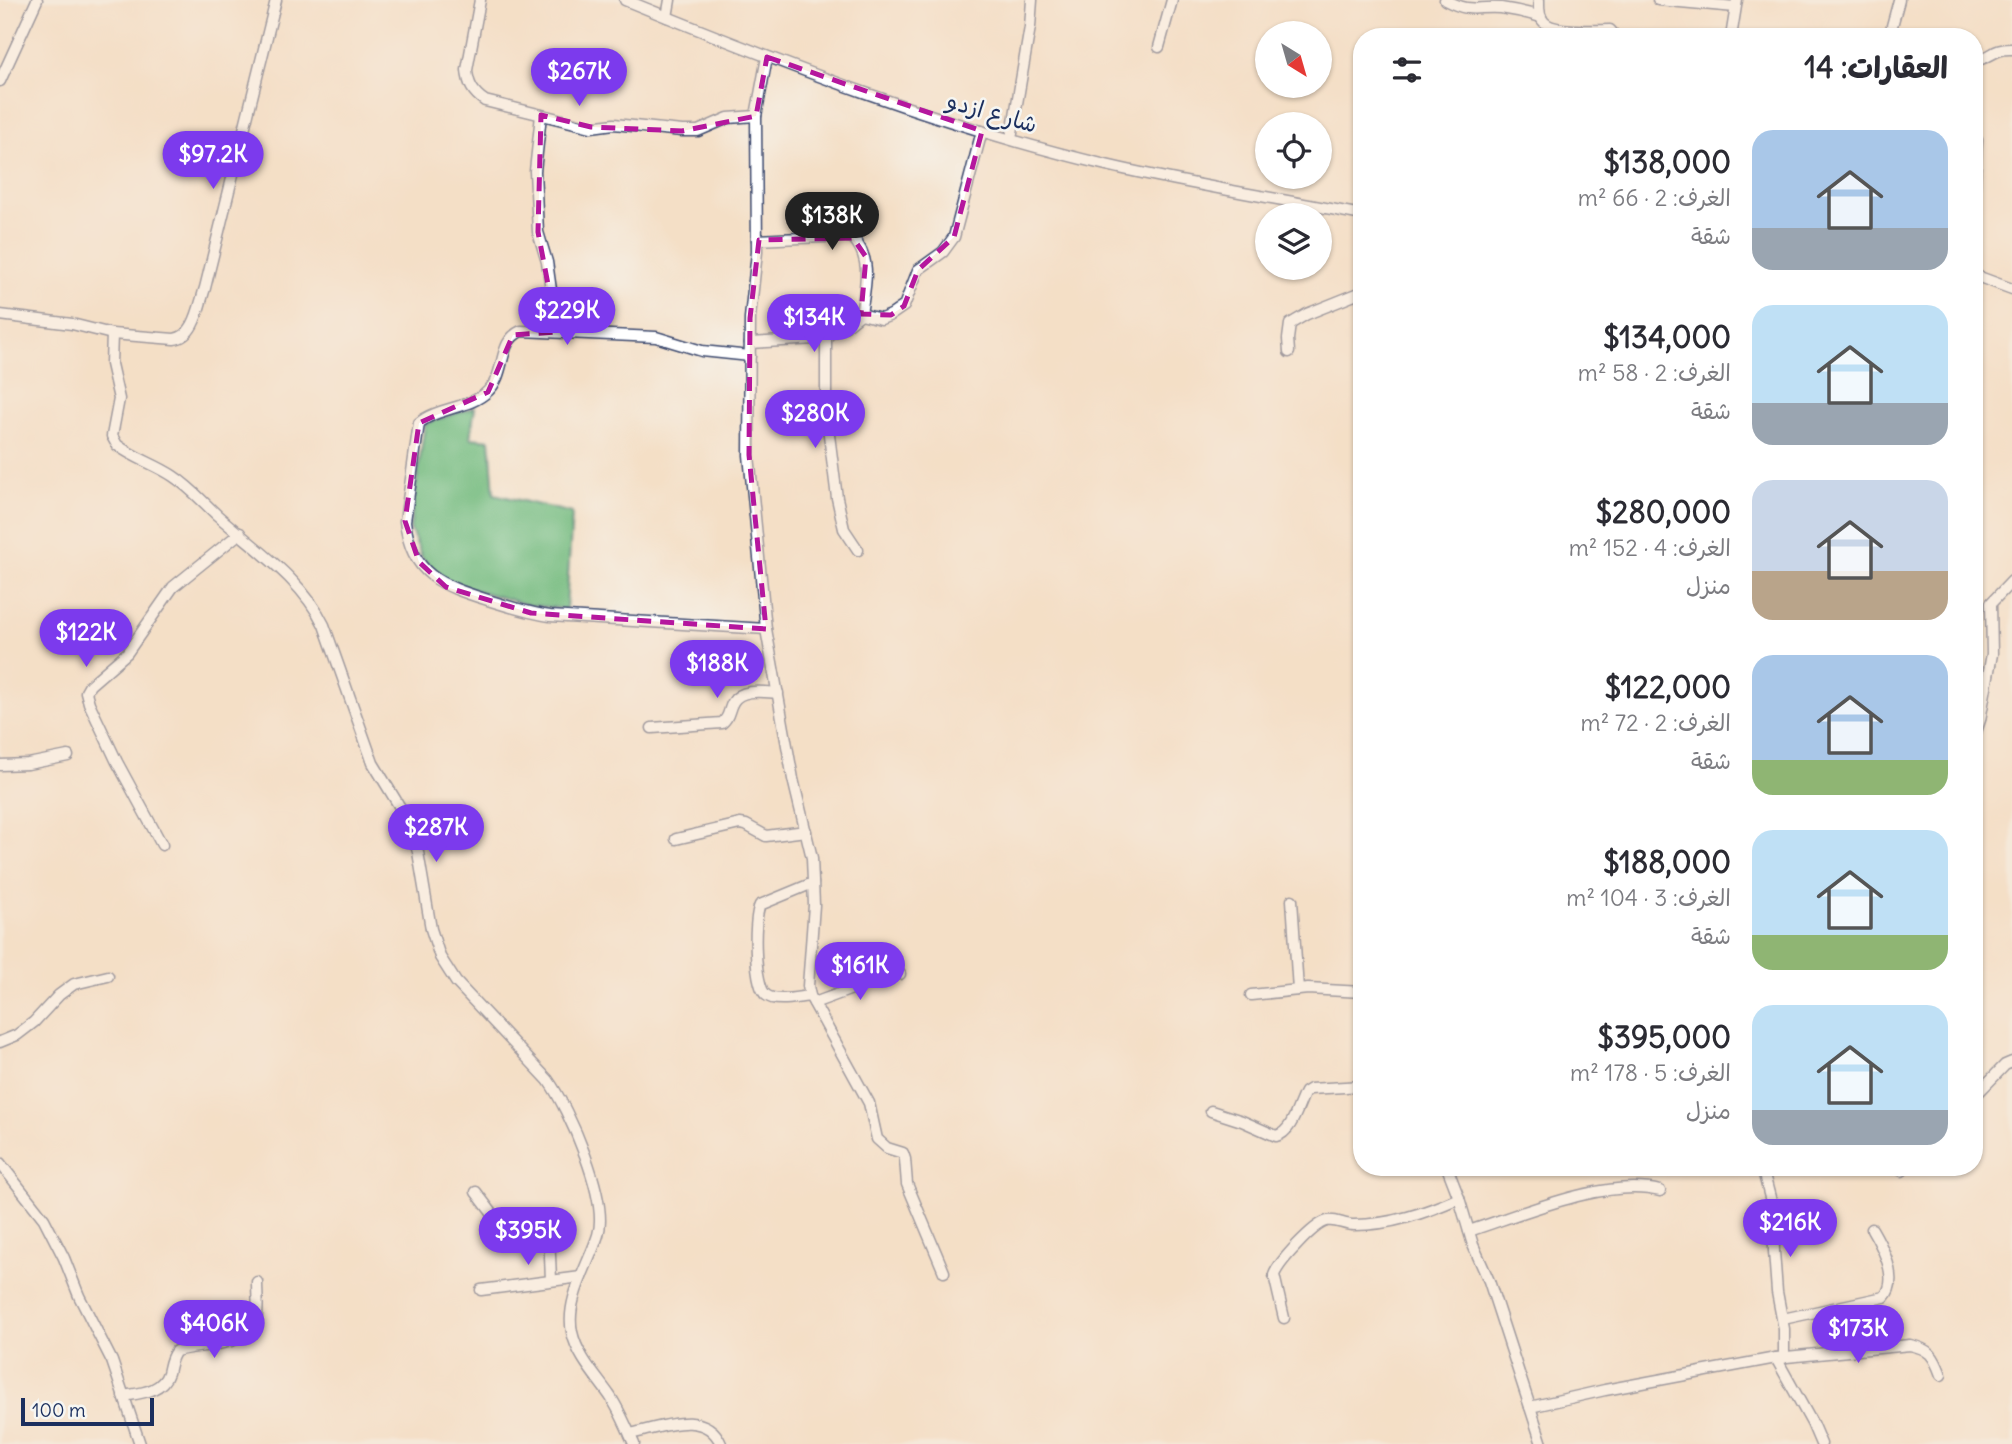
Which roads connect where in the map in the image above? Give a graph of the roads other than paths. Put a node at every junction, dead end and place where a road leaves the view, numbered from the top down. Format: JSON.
{"nodes":[{"id":1,"x":37,"y":0,"type":"edge"},
{"id":2,"x":276,"y":0,"type":"edge"},
{"id":3,"x":480,"y":0,"type":"edge"},
{"id":4,"x":625,"y":0,"type":"edge"},
{"id":5,"x":670,"y":0,"type":"edge"},
{"id":6,"x":1032,"y":0,"type":"edge"},
{"id":7,"x":1172,"y":0,"type":"edge"},
{"id":8,"x":1445,"y":0,"type":"edge"},
{"id":9,"x":1539,"y":0,"type":"edge"},
{"id":10,"x":1658,"y":0,"type":"edge"},
{"id":11,"x":1899,"y":0,"type":"edge"},
{"id":12,"x":1736,"y":3,"type":"edge"},
{"id":13,"x":667,"y":17,"type":"junction"},
{"id":14,"x":1541,"y":17,"type":"junction"},
{"id":15,"x":1556,"y":28,"type":"edge"},
{"id":16,"x":1732,"y":28,"type":"edge"},
{"id":17,"x":1891,"y":28,"type":"edge"},
{"id":18,"x":1159,"y":47,"type":"dead end"},
{"id":19,"x":2012,"y":49,"type":"edge"},
{"id":20,"x":767,"y":57,"type":"junction"},
{"id":21,"x":1983,"y":59,"type":"edge"},
{"id":22,"x":0,"y":82,"type":"edge"},
{"id":23,"x":541,"y":115,"type":"junction"},
{"id":24,"x":756,"y":116,"type":"junction"},
{"id":25,"x":982,"y":131,"type":"junction"},
{"id":26,"x":1011,"y":139,"type":"junction"},
{"id":27,"x":1353,"y":213,"type":"edge"},
{"id":28,"x":757,"y":240,"type":"junction"},
{"id":29,"x":1983,"y":278,"type":"edge"},
{"id":30,"x":2012,"y":289,"type":"edge"},
{"id":31,"x":1353,"y":296,"type":"edge"},
{"id":32,"x":861,"y":314,"type":"junction"},
{"id":33,"x":0,"y":315,"type":"edge"},
{"id":34,"x":557,"y":332,"type":"junction"},
{"id":35,"x":112,"y":334,"type":"junction"},
{"id":36,"x":827,"y":336,"type":"junction"},
{"id":37,"x":750,"y":343,"type":"junction"},
{"id":38,"x":1289,"y":352,"type":"dead end"},
{"id":39,"x":750,"y":356,"type":"junction"},
{"id":40,"x":240,"y":533,"type":"junction"},
{"id":41,"x":858,"y":550,"type":"dead end"},
{"id":42,"x":2012,"y":581,"type":"edge"},
{"id":43,"x":766,"y":629,"type":"junction"},
{"id":44,"x":778,"y":693,"type":"junction"},
{"id":45,"x":1983,"y":704,"type":"edge"},
{"id":46,"x":652,"y":728,"type":"dead end"},
{"id":47,"x":68,"y":756,"type":"dead end"},
{"id":48,"x":0,"y":765,"type":"edge"},
{"id":49,"x":806,"y":831,"type":"junction"},
{"id":50,"x":677,"y":839,"type":"dead end"},
{"id":51,"x":162,"y":845,"type":"dead end"},
{"id":52,"x":813,"y":883,"type":"junction"},
{"id":53,"x":1292,"y":900,"type":"dead end"},
{"id":54,"x":900,"y":974,"type":"dead end"},
{"id":55,"x":108,"y":976,"type":"dead end"},
{"id":56,"x":1298,"y":990,"type":"junction"},
{"id":57,"x":1353,"y":992,"type":"edge"},
{"id":58,"x":1251,"y":995,"type":"dead end"},
{"id":59,"x":812,"y":1000,"type":"junction"},
{"id":60,"x":0,"y":1042,"type":"edge"},
{"id":61,"x":2012,"y":1062,"type":"edge"},
{"id":62,"x":1353,"y":1087,"type":"edge"},
{"id":63,"x":1983,"y":1088,"type":"edge"},
{"id":64,"x":1211,"y":1111,"type":"dead end"},
{"id":65,"x":0,"y":1163,"type":"edge"},
{"id":66,"x":1450,"y":1176,"type":"edge"},
{"id":67,"x":1764,"y":1176,"type":"edge"},
{"id":68,"x":476,"y":1192,"type":"dead end"},
{"id":69,"x":1660,"y":1192,"type":"dead end"},
{"id":70,"x":1459,"y":1198,"type":"junction"},
{"id":71,"x":1872,"y":1229,"type":"dead end"},
{"id":72,"x":1469,"y":1231,"type":"junction"},
{"id":73,"x":944,"y":1272,"type":"dead end"},
{"id":74,"x":581,"y":1276,"type":"junction"},
{"id":75,"x":551,"y":1280,"type":"junction"},
{"id":76,"x":257,"y":1282,"type":"dead end"},
{"id":77,"x":481,"y":1290,"type":"dead end"},
{"id":78,"x":1284,"y":1318,"type":"dead end"},
{"id":79,"x":1783,"y":1319,"type":"junction"},
{"id":80,"x":1780,"y":1358,"type":"junction"},
{"id":81,"x":1941,"y":1375,"type":"dead end"},
{"id":82,"x":123,"y":1396,"type":"junction"},
{"id":83,"x":1530,"y":1407,"type":"junction"},
{"id":84,"x":632,"y":1439,"type":"edge"},
{"id":85,"x":140,"y":1444,"type":"edge"},
{"id":86,"x":721,"y":1444,"type":"edge"},
{"id":87,"x":1542,"y":1444,"type":"edge"},
{"id":88,"x":1821,"y":1444,"type":"edge"}],
"edges":[{"from":1,"to":22,"type":"street"},
{"from":2,"to":35,"type":"street"},
{"from":3,"to":23,"type":"street"},
{"from":4,"to":13,"type":"street","name":"شارع ازدو"},
{"from":5,"to":13,"type":"street"},
{"from":6,"to":26,"type":"street"},
{"from":7,"to":18,"type":"street"},
{"from":8,"to":14,"type":"street"},
{"from":9,"to":14,"type":"street"},
{"from":10,"to":12,"type":"street"},
{"from":11,"to":17,"type":"street"},
{"from":12,"to":16,"type":"street"},
{"from":13,"to":20,"type":"street","name":"شارع ازدو"},
{"from":14,"to":15,"type":"street"},
{"from":19,"to":21,"type":"street"},
{"from":20,"to":24,"type":"street"},
{"from":20,"to":25,"type":"street","name":"شارع ازدو"},
{"from":23,"to":24,"type":"street"},
{"from":23,"to":34,"type":"street"},
{"from":24,"to":28,"type":"street"},
{"from":25,"to":26,"type":"street","name":"شارع ازدو"},
{"from":25,"to":32,"type":"street"},
{"from":26,"to":27,"type":"street","name":"شارع ازدو"},
{"from":28,"to":32,"type":"street"},
{"from":28,"to":37,"type":"street"},
{"from":29,"to":30,"type":"street"},
{"from":31,"to":38,"type":"street"},
{"from":32,"to":36,"type":"street"},
{"from":33,"to":35,"type":"street"},
{"from":34,"to":39,"type":"street"},
{"from":34,"to":43,"type":"street"},
{"from":35,"to":40,"type":"street"},
{"from":36,"to":37,"type":"street"},
{"from":36,"to":41,"type":"street"},
{"from":37,"to":39,"type":"street"},
{"from":39,"to":43,"type":"street"},
{"from":40,"to":51,"type":"street"},
{"from":40,"to":74,"type":"street"},
{"from":42,"to":45,"type":"street"},
{"from":43,"to":44,"type":"street"},
{"from":44,"to":46,"type":"street"},
{"from":44,"to":49,"type":"street"},
{"from":47,"to":48,"type":"street"},
{"from":49,"to":50,"type":"street"},
{"from":49,"to":52,"type":"street"},
{"from":52,"to":59,"type":"street"},
{"from":52,"to":59,"type":"street"},
{"from":53,"to":56,"type":"street"},
{"from":54,"to":59,"type":"street"},
{"from":55,"to":60,"type":"street"},
{"from":56,"to":57,"type":"street"},
{"from":56,"to":58,"type":"street"},
{"from":59,"to":73,"type":"street"},
{"from":61,"to":63,"type":"street"},
{"from":62,"to":64,"type":"street"},
{"from":65,"to":82,"type":"street"},
{"from":66,"to":70,"type":"street"},
{"from":67,"to":79,"type":"street"},
{"from":68,"to":75,"type":"street"},
{"from":69,"to":72,"type":"street"},
{"from":70,"to":72,"type":"street"},
{"from":70,"to":78,"type":"street"},
{"from":71,"to":79,"type":"street"},
{"from":72,"to":83,"type":"street"},
{"from":74,"to":75,"type":"street"},
{"from":74,"to":84,"type":"street"},
{"from":75,"to":77,"type":"street"},
{"from":76,"to":82,"type":"street"},
{"from":79,"to":80,"type":"street"},
{"from":80,"to":81,"type":"street"},
{"from":80,"to":83,"type":"street"},
{"from":80,"to":88,"type":"street"},
{"from":82,"to":85,"type":"street"},
{"from":83,"to":87,"type":"street"},
{"from":84,"to":86,"type":"street"}]}
